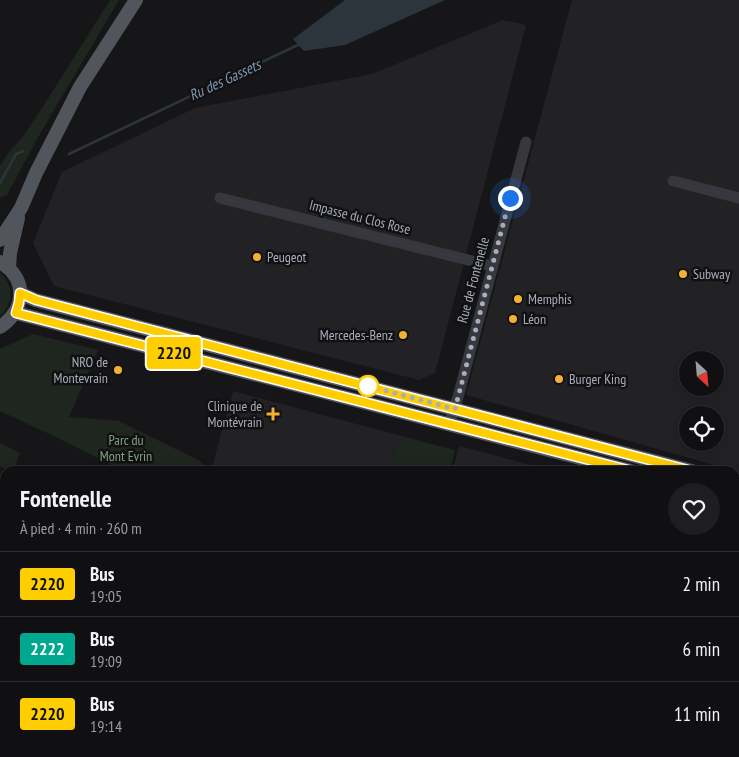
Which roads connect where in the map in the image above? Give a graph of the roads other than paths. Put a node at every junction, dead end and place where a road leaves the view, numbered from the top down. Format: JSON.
{"nodes":[{"id":1,"x":136,"y":0,"type":"edge"},
{"id":2,"x":526,"y":142,"type":"dead end"},
{"id":3,"x":673,"y":181,"type":"dead end"},
{"id":4,"x":220,"y":198,"type":"dead end"},
{"id":5,"x":739,"y":198,"type":"edge"},
{"id":6,"x":21,"y":208,"type":"junction"},
{"id":7,"x":0,"y":240,"type":"edge"},
{"id":8,"x":4,"y":265,"type":"edge"},
{"id":9,"x":492,"y":266,"type":"junction"},
{"id":10,"x":20,"y":293,"type":"junction"},
{"id":11,"x":16,"y":313,"type":"junction"},
{"id":12,"x":0,"y":327,"type":"edge"},
{"id":13,"x":455,"y":409,"type":"junction"},
{"id":14,"x":449,"y":424,"type":"junction"},
{"id":15,"x":613,"y":466,"type":"edge"},
{"id":16,"x":673,"y":466,"type":"edge"}],
"edges":[{"from":1,"to":6,"type":"main road"},
{"from":2,"to":9,"type":"street","name":"Rue de Fontenelle"},
{"from":3,"to":5,"type":"street"},
{"from":4,"to":9,"type":"street","name":"Impasse du Clos Rose"},
{"from":6,"to":7,"type":"main road"},
{"from":6,"to":8,"type":"main road"},
{"from":8,"to":10,"type":"main road"},
{"from":9,"to":13,"type":"street","name":"Rue de Fontenelle"},
{"from":10,"to":11,"type":"main road"},
{"from":10,"to":13,"type":"main road"},
{"from":11,"to":12,"type":"main road"},
{"from":11,"to":14,"type":"main road"},
{"from":13,"to":14,"type":"street","name":"Rue de Fontenelle"},
{"from":13,"to":16,"type":"main road"},
{"from":14,"to":15,"type":"main road"}]}
